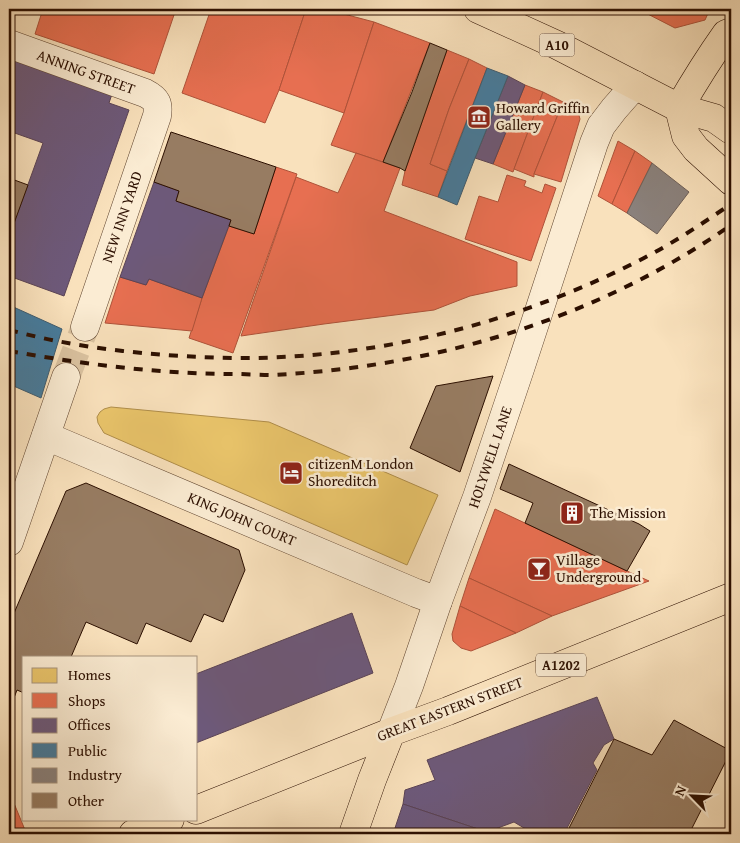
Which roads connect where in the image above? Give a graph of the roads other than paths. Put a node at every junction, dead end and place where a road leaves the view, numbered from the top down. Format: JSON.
{"nodes":[{"id":1,"x":478,"y":9,"type":"edge"},
{"id":2,"x":731,"y":32,"type":"edge"},
{"id":3,"x":9,"y":44,"type":"edge"},
{"id":4,"x":635,"y":85,"type":"junction"},
{"id":5,"x":158,"y":107,"type":"joint"},
{"id":6,"x":679,"y":108,"type":"junction"},
{"id":7,"x":731,"y":130,"type":"edge"},
{"id":8,"x":731,"y":181,"type":"edge"},
{"id":9,"x":85,"y":327,"type":"tunnel mouth"},
{"id":10,"x":66,"y":377,"type":"tunnel mouth"},
{"id":11,"x":46,"y":436,"type":"junction"},
{"id":12,"x":9,"y":542,"type":"edge"},
{"id":13,"x":731,"y":597,"type":"edge"},
{"id":14,"x":438,"y":601,"type":"junction"},
{"id":15,"x":391,"y":732,"type":"junction"},
{"id":16,"x":198,"y":809,"type":"edge"},
{"id":17,"x":168,"y":820,"type":"edge"},
{"id":18,"x":133,"y":834,"type":"edge"},
{"id":19,"x":353,"y":834,"type":"edge"}],
"edges":[{"from":1,"to":4,"type":"main road","number":"A10"},
{"from":2,"to":6,"type":"main road"},
{"from":3,"to":5,"type":"street","name":"ANNING STREET"},
{"from":4,"to":6,"type":"main road","number":"A10"},
{"from":4,"to":14,"type":"street","name":"HOLYWELL LANE"},
{"from":5,"to":9,"type":"street","name":"NEW INN YARD"},
{"from":6,"to":7,"type":"main road","number":"A10"},
{"from":6,"to":8,"type":"main road"},
{"from":10,"to":11,"type":"street"},
{"from":11,"to":12,"type":"street"},
{"from":11,"to":14,"type":"street","name":"KING JOHN COURT"},
{"from":13,"to":15,"type":"main road","name":"GREAT EASTERN STREET","number":"A1202"},
{"from":14,"to":15,"type":"street","name":"HOLYWELL LANE"},
{"from":15,"to":16,"type":"main road","name":"GREAT EASTERN STREET","number":"A1202"},
{"from":15,"to":19,"type":"main road","name":"HOLYWELL LANE"},
{"from":17,"to":18,"type":"main road"}]}
